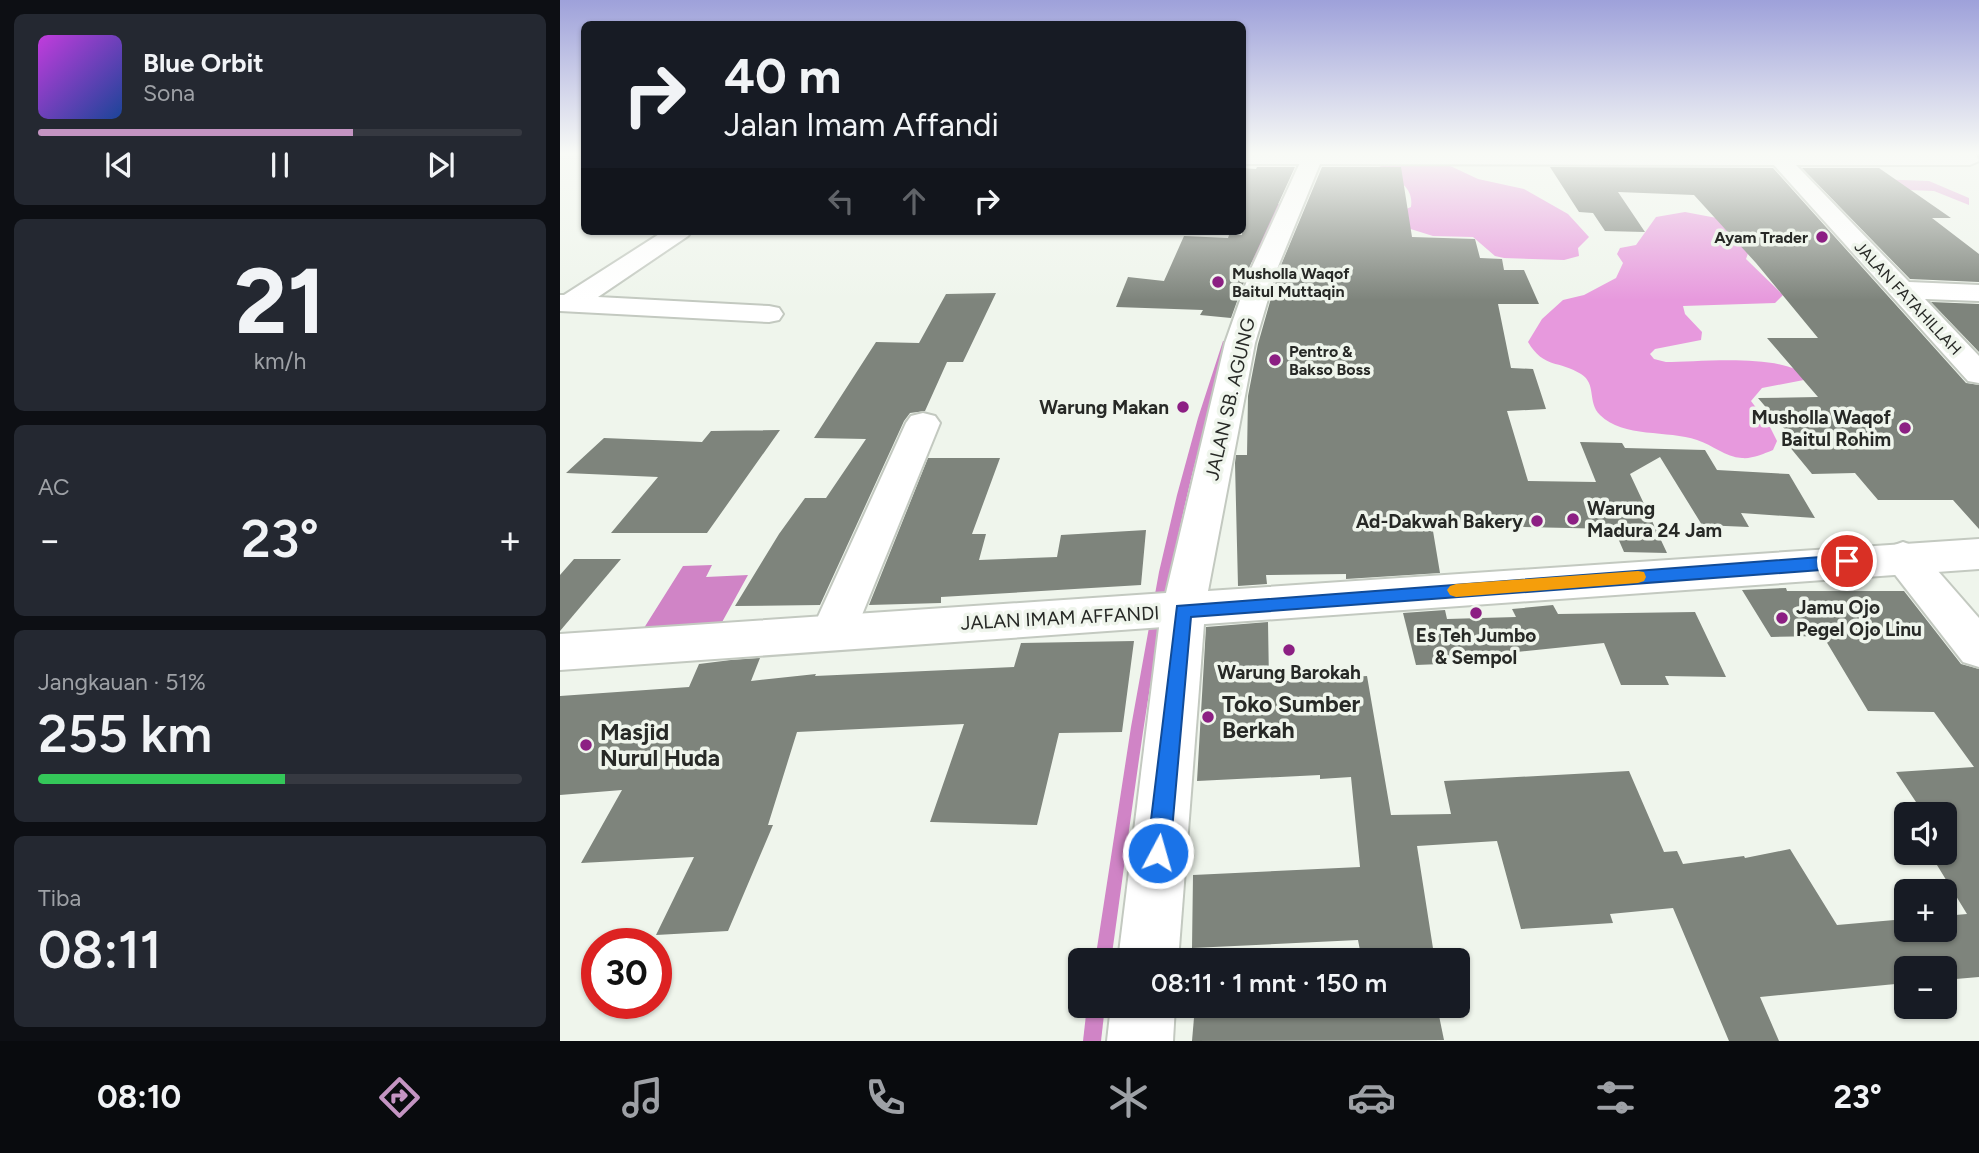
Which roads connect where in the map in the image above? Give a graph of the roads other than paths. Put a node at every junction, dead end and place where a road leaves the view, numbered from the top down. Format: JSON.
{"nodes":[{"id":1,"x":1293,"y":203,"type":"edge"},
{"id":2,"x":1820,"y":203,"type":"edge"},
{"id":3,"x":674,"y":235,"type":"edge"},
{"id":4,"x":1900,"y":289,"type":"junction"},
{"id":5,"x":1979,"y":293,"type":"edge"},
{"id":6,"x":565,"y":303,"type":"edge"},
{"id":7,"x":769,"y":314,"type":"dead end"},
{"id":8,"x":1979,"y":374,"type":"edge"},
{"id":9,"x":923,"y":423,"type":"dead end"},
{"id":10,"x":1979,"y":554,"type":"edge"},
{"id":11,"x":1903,"y":557,"type":"junction"},
{"id":12,"x":1159,"y":612,"type":"junction"},
{"id":13,"x":832,"y":632,"type":"junction"},
{"id":14,"x":1979,"y":649,"type":"edge"},
{"id":15,"x":560,"y":652,"type":"edge"},
{"id":16,"x":1148,"y":948,"type":"edge"},
{"id":17,"x":1142,"y":1018,"type":"edge"},
{"id":18,"x":1140,"y":1041,"type":"edge"}],
"edges":[{"from":1,"to":12,"type":"street","name":"JALAN SB. AGUNG"},
{"from":2,"to":4,"type":"street","name":"JALAN FATAHILLAH"},
{"from":3,"to":6,"type":"street"},
{"from":4,"to":5,"type":"street"},
{"from":4,"to":8,"type":"street","name":"JALAN FATAHILLAH"},
{"from":6,"to":7,"type":"street"},
{"from":9,"to":13,"type":"street"},
{"from":10,"to":11,"type":"street","name":"JALAN IMAM AFFANDI"},
{"from":11,"to":12,"type":"street","name":"JALAN IMAM AFFANDI"},
{"from":11,"to":14,"type":"street"},
{"from":12,"to":13,"type":"street","name":"JALAN IMAM AFFANDI"},
{"from":12,"to":16,"type":"street","name":"JALAN SB. AGUNG"},
{"from":13,"to":15,"type":"street","name":"JALAN IMAM AFFANDI"},
{"from":17,"to":18,"type":"street"}]}
